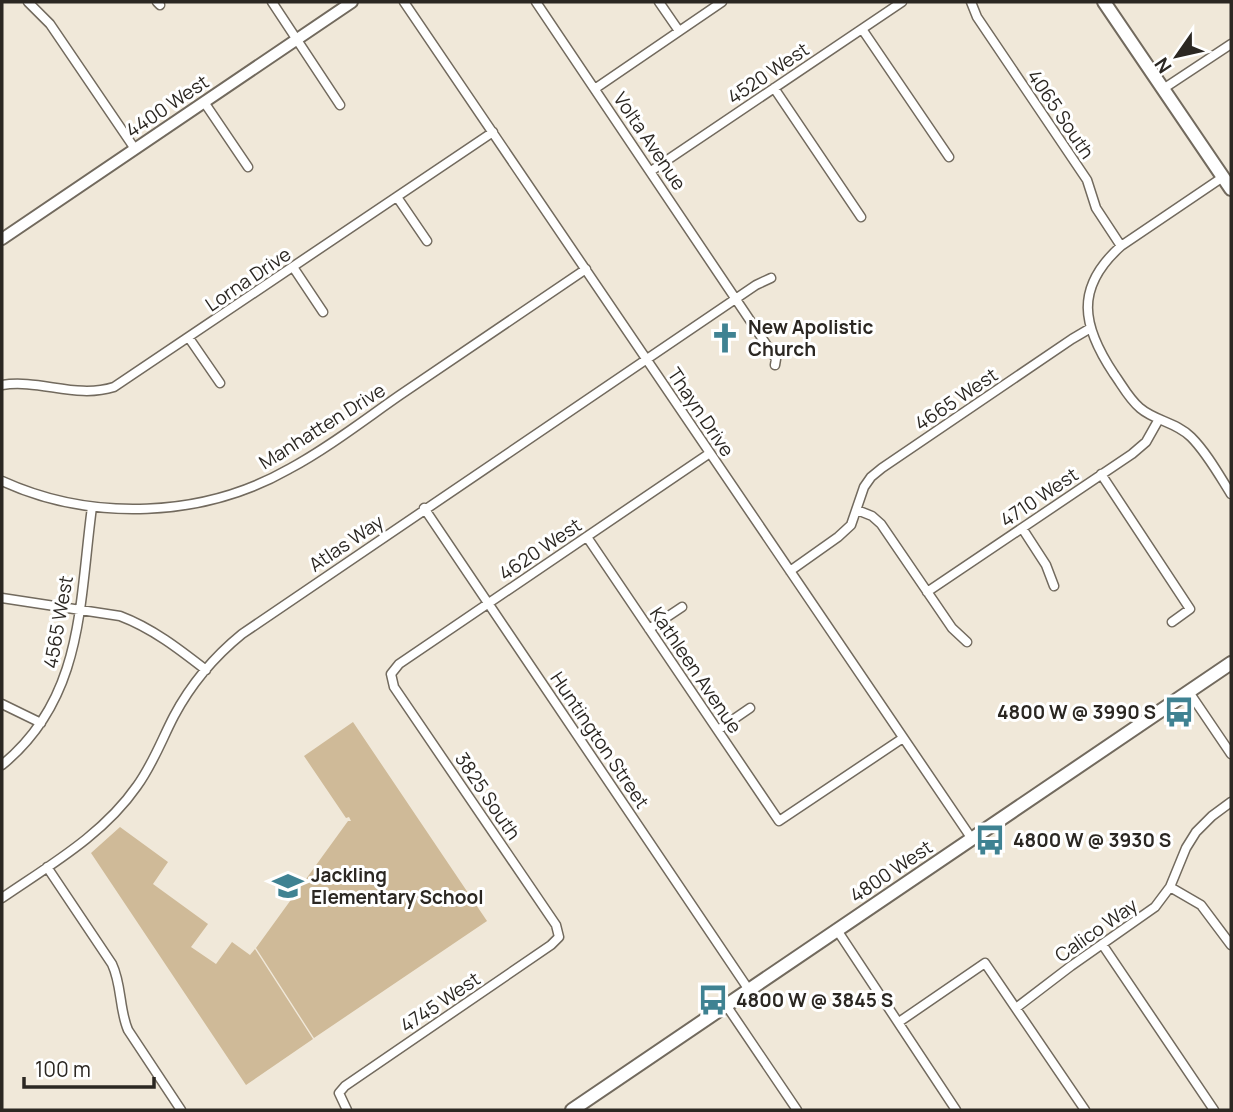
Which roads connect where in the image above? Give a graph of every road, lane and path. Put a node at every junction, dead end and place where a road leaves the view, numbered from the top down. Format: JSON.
{"nodes":[{"id":1,"x":28,"y":2,"type":"edge"},
{"id":2,"x":272,"y":2,"type":"edge"},
{"id":3,"x":352,"y":2,"type":"edge"},
{"id":4,"x":404,"y":2,"type":"edge"},
{"id":5,"x":536,"y":2,"type":"edge"},
{"id":6,"x":659,"y":2,"type":"edge"},
{"id":7,"x":722,"y":2,"type":"edge"},
{"id":8,"x":902,"y":2,"type":"edge"},
{"id":9,"x":971,"y":2,"type":"edge"},
{"id":10,"x":1104,"y":2,"type":"edge"},
{"id":11,"x":862,"y":29,"type":"junction"},
{"id":12,"x":679,"y":31,"type":"junction"},
{"id":13,"x":296,"y":39,"type":"junction"},
{"id":14,"x":1231,"y":44,"type":"edge"},
{"id":15,"x":596,"y":88,"type":"junction"},
{"id":16,"x":774,"y":88,"type":"junction"},
{"id":17,"x":1163,"y":89,"type":"junction"},
{"id":18,"x":204,"y":102,"type":"junction"},
{"id":19,"x":340,"y":105,"type":"dead end"},
{"id":20,"x":493,"y":132,"type":"junction"},
{"id":21,"x":135,"y":149,"type":"junction"},
{"id":22,"x":949,"y":157,"type":"dead end"},
{"id":23,"x":248,"y":167,"type":"dead end"},
{"id":24,"x":651,"y":171,"type":"junction"},
{"id":25,"x":1223,"y":177,"type":"junction"},
{"id":26,"x":1231,"y":189,"type":"edge"},
{"id":27,"x":397,"y":197,"type":"junction"},
{"id":28,"x":861,"y":217,"type":"dead end"},
{"id":29,"x":2,"y":239,"type":"edge"},
{"id":30,"x":427,"y":241,"type":"dead end"},
{"id":31,"x":1121,"y":246,"type":"junction"},
{"id":32,"x":293,"y":267,"type":"junction"},
{"id":33,"x":586,"y":269,"type":"junction"},
{"id":34,"x":771,"y":278,"type":"dead end"},
{"id":35,"x":736,"y":298,"type":"junction"},
{"id":36,"x":323,"y":312,"type":"dead end"},
{"id":37,"x":1089,"y":329,"type":"junction"},
{"id":38,"x":190,"y":338,"type":"junction"},
{"id":39,"x":646,"y":358,"type":"junction"},
{"id":40,"x":775,"y":365,"type":"dead end"},
{"id":41,"x":220,"y":383,"type":"dead end"},
{"id":42,"x":2,"y":385,"type":"edge"},
{"id":43,"x":1159,"y":419,"type":"junction"},
{"id":44,"x":710,"y":453,"type":"junction"},
{"id":45,"x":1101,"y":474,"type":"junction"},
{"id":46,"x":2,"y":481,"type":"edge"},
{"id":47,"x":1231,"y":494,"type":"edge"},
{"id":48,"x":92,"y":506,"type":"junction"},
{"id":49,"x":424,"y":508,"type":"junction"},
{"id":50,"x":857,"y":510,"type":"junction"},
{"id":51,"x":1022,"y":528,"type":"junction"},
{"id":52,"x":587,"y":537,"type":"junction"},
{"id":53,"x":790,"y":571,"type":"junction"},
{"id":54,"x":1054,"y":586,"type":"dead end"},
{"id":55,"x":927,"y":592,"type":"junction"},
{"id":56,"x":2,"y":597,"type":"edge"},
{"id":57,"x":488,"y":604,"type":"junction"},
{"id":58,"x":682,"y":607,"type":"dead end"},
{"id":59,"x":79,"y":609,"type":"junction"},
{"id":60,"x":1172,"y":622,"type":"dead end"},
{"id":61,"x":649,"y":629,"type":"junction"},
{"id":62,"x":967,"y":642,"type":"dead end"},
{"id":63,"x":1231,"y":663,"type":"edge"},
{"id":64,"x":206,"y":670,"type":"junction"},
{"id":65,"x":391,"y":674,"type":"joint"},
{"id":66,"x":1189,"y":692,"type":"junction"},
{"id":67,"x":2,"y":704,"type":"edge"},
{"id":68,"x":750,"y":708,"type":"dead end"},
{"id":69,"x":41,"y":723,"type":"junction"},
{"id":70,"x":718,"y":730,"type":"junction"},
{"id":71,"x":903,"y":738,"type":"junction"},
{"id":72,"x":1231,"y":754,"type":"edge"},
{"id":73,"x":2,"y":765,"type":"edge"},
{"id":74,"x":1231,"y":802,"type":"edge"},
{"id":75,"x":972,"y":839,"type":"junction"},
{"id":76,"x":47,"y":867,"type":"junction"},
{"id":77,"x":1170,"y":887,"type":"junction"},
{"id":78,"x":2,"y":898,"type":"edge"},
{"id":79,"x":837,"y":930,"type":"junction"},
{"id":80,"x":559,"y":937,"type":"joint"},
{"id":81,"x":1102,"y":944,"type":"junction"},
{"id":82,"x":1231,"y":945,"type":"edge"},
{"id":83,"x":749,"y":990,"type":"junction"},
{"id":84,"x":726,"y":1005,"type":"junction"},
{"id":85,"x":1016,"y":1008,"type":"junction"},
{"id":86,"x":899,"y":1022,"type":"junction"},
{"id":87,"x":181,"y":1110,"type":"edge"},
{"id":88,"x":347,"y":1110,"type":"edge"},
{"id":89,"x":572,"y":1110,"type":"edge"},
{"id":90,"x":797,"y":1110,"type":"edge"},
{"id":91,"x":956,"y":1110,"type":"edge"},
{"id":92,"x":1085,"y":1110,"type":"edge"},
{"id":93,"x":1214,"y":1110,"type":"edge"}],
"edges":[{"from":1,"to":21,"type":"street"},
{"from":2,"to":13,"type":"street"},
{"from":3,"to":13,"type":"street","name":"4400 West"},
{"from":4,"to":20,"type":"street","name":"Thayn Drive"},
{"from":5,"to":15,"type":"street","name":"Volta Avenue"},
{"from":6,"to":12,"type":"street"},
{"from":7,"to":12,"type":"street"},
{"from":8,"to":11,"type":"street","name":"4520 West"},
{"from":9,"to":31,"type":"street","name":"4065 South"},
{"from":10,"to":17,"type":"main road"},
{"from":11,"to":16,"type":"street","name":"4520 West"},
{"from":11,"to":22,"type":"street"},
{"from":12,"to":15,"type":"street"},
{"from":13,"to":18,"type":"street","name":"4400 West"},
{"from":13,"to":19,"type":"street"},
{"from":14,"to":17,"type":"street"},
{"from":15,"to":24,"type":"street","name":"Volta Avenue"},
{"from":16,"to":24,"type":"street","name":"4520 West"},
{"from":16,"to":28,"type":"street"},
{"from":17,"to":25,"type":"main road"},
{"from":18,"to":21,"type":"street","name":"4400 West"},
{"from":18,"to":23,"type":"street"},
{"from":20,"to":27,"type":"street","name":"Lorna Drive"},
{"from":20,"to":33,"type":"street","name":"Thayn Drive"},
{"from":21,"to":29,"type":"street","name":"4400 West"},
{"from":24,"to":35,"type":"street","name":"Volta Avenue"},
{"from":25,"to":26,"type":"main road"},
{"from":25,"to":31,"type":"street"},
{"from":27,"to":30,"type":"street"},
{"from":27,"to":32,"type":"street","name":"Lorna Drive"},
{"from":31,"to":37,"type":"street"},
{"from":32,"to":36,"type":"street"},
{"from":32,"to":38,"type":"street","name":"Lorna Drive"},
{"from":33,"to":39,"type":"street","name":"Thayn Drive"},
{"from":33,"to":48,"type":"street","name":"Manhatten Drive"},
{"from":34,"to":35,"type":"street","name":"Atlas Way"},
{"from":35,"to":39,"type":"street","name":"Atlas Way"},
{"from":35,"to":40,"type":"street","name":"Volta Avenue"},
{"from":37,"to":43,"type":"street"},
{"from":37,"to":50,"type":"street","name":"4665 West"},
{"from":38,"to":41,"type":"street"},
{"from":38,"to":42,"type":"street","name":"Lorna Drive"},
{"from":39,"to":44,"type":"street","name":"Thayn Drive"},
{"from":39,"to":49,"type":"street","name":"Atlas Way"},
{"from":43,"to":45,"type":"street","name":"4710 West"},
{"from":43,"to":47,"type":"street"},
{"from":44,"to":52,"type":"street","name":"4620 West"},
{"from":44,"to":53,"type":"street","name":"Thayn Drive"},
{"from":45,"to":51,"type":"street","name":"4710 West"},
{"from":45,"to":60,"type":"street"},
{"from":46,"to":48,"type":"street","name":"Manhatten Drive"},
{"from":48,"to":59,"type":"street","name":"4565 West"},
{"from":49,"to":57,"type":"street","name":"Huntington Street"},
{"from":49,"to":64,"type":"street","name":"Atlas Way"},
{"from":50,"to":53,"type":"street","name":"4665 West"},
{"from":50,"to":55,"type":"street"},
{"from":51,"to":54,"type":"street"},
{"from":51,"to":55,"type":"street","name":"4710 West"},
{"from":52,"to":57,"type":"street","name":"4620 West"},
{"from":52,"to":61,"type":"street","name":"Kathleen Avenue"},
{"from":53,"to":71,"type":"street","name":"Thayn Drive"},
{"from":55,"to":62,"type":"street"},
{"from":56,"to":59,"type":"street"},
{"from":57,"to":65,"type":"street","name":"4620 West"},
{"from":57,"to":83,"type":"street","name":"Huntington Street"},
{"from":58,"to":61,"type":"street"},
{"from":59,"to":64,"type":"street"},
{"from":59,"to":69,"type":"street","name":"4565 West"},
{"from":61,"to":70,"type":"street","name":"Kathleen Avenue"},
{"from":63,"to":66,"type":"main road","name":"4800 West"},
{"from":64,"to":76,"type":"street","name":"Atlas Way"},
{"from":65,"to":80,"type":"street","name":"3825 South"},
{"from":66,"to":72,"type":"street"},
{"from":66,"to":75,"type":"main road","name":"4800 West"},
{"from":67,"to":69,"type":"street"},
{"from":68,"to":70,"type":"street"},
{"from":69,"to":73,"type":"street","name":"4565 West"},
{"from":70,"to":71,"type":"street","name":"Kathleen Avenue"},
{"from":71,"to":75,"type":"street","name":"Thayn Drive"},
{"from":74,"to":77,"type":"street","name":"Calico Way"},
{"from":75,"to":79,"type":"main road","name":"4800 West"},
{"from":76,"to":78,"type":"street","name":"Atlas Way"},
{"from":76,"to":87,"type":"street"},
{"from":77,"to":81,"type":"street","name":"Calico Way"},
{"from":77,"to":82,"type":"street"},
{"from":79,"to":83,"type":"main road","name":"4800 West"},
{"from":79,"to":86,"type":"street"},
{"from":80,"to":88,"type":"street","name":"4745 West"},
{"from":81,"to":85,"type":"street","name":"Calico Way"},
{"from":81,"to":93,"type":"street"},
{"from":83,"to":84,"type":"main road","name":"4800 West"},
{"from":84,"to":89,"type":"main road","name":"4800 West"},
{"from":84,"to":90,"type":"street"},
{"from":85,"to":86,"type":"street"},
{"from":85,"to":92,"type":"street"},
{"from":86,"to":91,"type":"street"}]}
